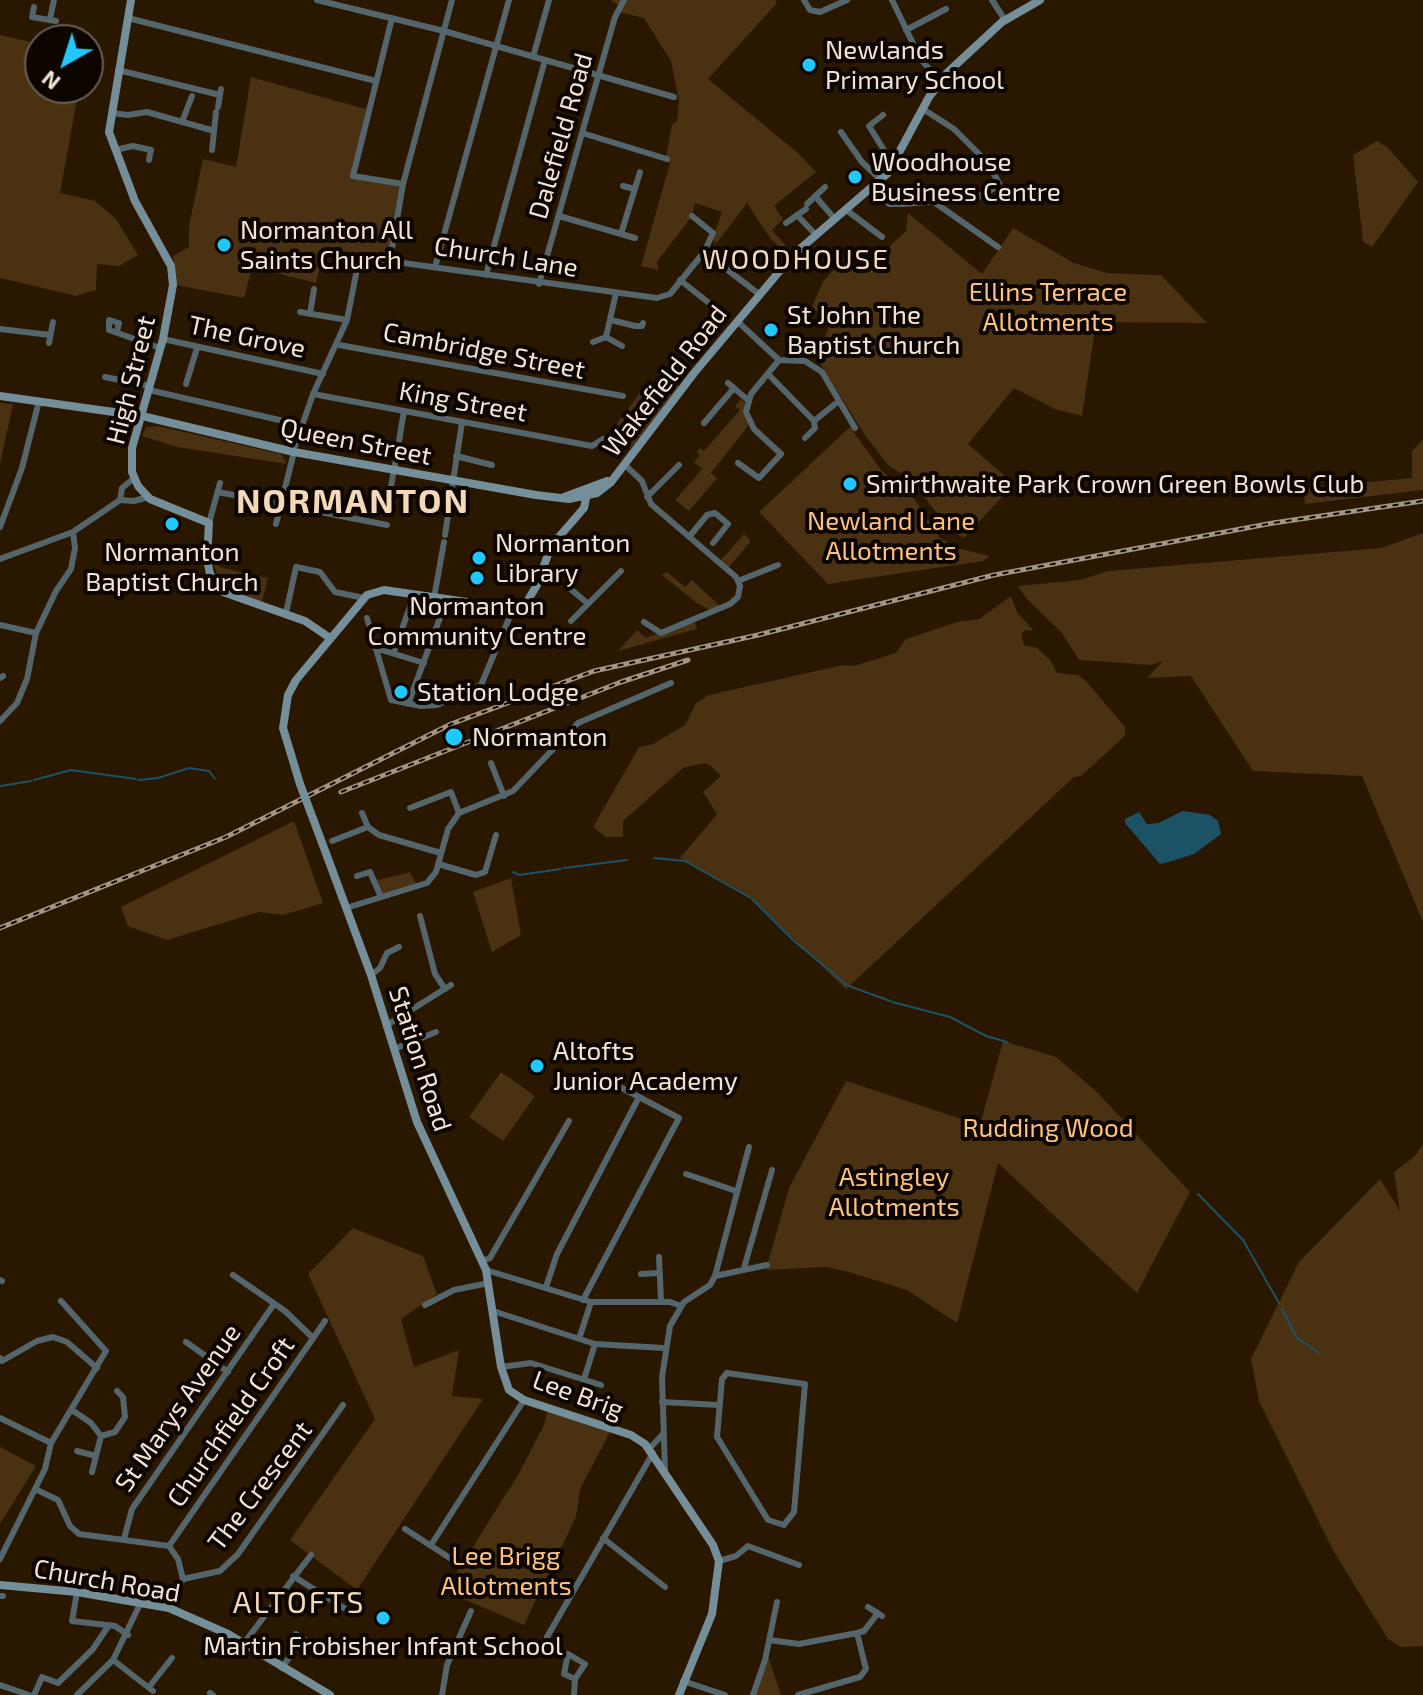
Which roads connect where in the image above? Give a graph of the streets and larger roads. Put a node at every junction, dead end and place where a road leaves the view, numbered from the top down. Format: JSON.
{"nodes":[{"id":1,"x":54,"y":0,"type":"edge"},
{"id":2,"x":131,"y":0,"type":"edge"},
{"id":3,"x":317,"y":0,"type":"edge"},
{"id":4,"x":452,"y":0,"type":"edge"},
{"id":5,"x":509,"y":0,"type":"edge"},
{"id":6,"x":549,"y":0,"type":"edge"},
{"id":7,"x":624,"y":0,"type":"edge"},
{"id":8,"x":804,"y":0,"type":"edge"},
{"id":9,"x":847,"y":0,"type":"edge"},
{"id":10,"x":892,"y":0,"type":"edge"},
{"id":11,"x":992,"y":0,"type":"edge"},
{"id":12,"x":1040,"y":0,"type":"edge"},
{"id":13,"x":34,"y":7,"type":"dead end"},
{"id":14,"x":946,"y":9,"type":"dead end"},
{"id":15,"x":128,"y":18,"type":"junction"},
{"id":16,"x":392,"y":18,"type":"junction"},
{"id":17,"x":1005,"y":20,"type":"junction"},
{"id":18,"x":906,"y":30,"type":"junction"},
{"id":19,"x":444,"y":31,"type":"junction"},
{"id":20,"x":496,"y":46,"type":"junction"},
{"id":21,"x":533,"y":57,"type":"junction"},
{"id":22,"x":545,"y":60,"type":"junction"},
{"id":23,"x":118,"y":70,"type":"junction"},
{"id":24,"x":598,"y":76,"type":"junction"},
{"id":25,"x":376,"y":81,"type":"junction"},
{"id":26,"x":940,"y":82,"type":"junction"},
{"id":27,"x":192,"y":96,"type":"dead end"},
{"id":28,"x":674,"y":97,"type":"dead end"},
{"id":29,"x":923,"y":109,"type":"junction"},
{"id":30,"x":112,"y":113,"type":"junction"},
{"id":31,"x":883,"y":115,"type":"dead end"},
{"id":32,"x":182,"y":122,"type":"junction"},
{"id":33,"x":211,"y":130,"type":"junction"},
{"id":34,"x":841,"y":132,"type":"dead end"},
{"id":35,"x":582,"y":133,"type":"junction"},
{"id":36,"x":114,"y":150,"type":"junction"},
{"id":37,"x":212,"y":150,"type":"dead end"},
{"id":38,"x":667,"y":159,"type":"dead end"},
{"id":39,"x":149,"y":160,"type":"dead end"},
{"id":40,"x":897,"y":161,"type":"junction"},
{"id":41,"x":640,"y":172,"type":"dead end"},
{"id":42,"x":881,"y":180,"type":"junction"},
{"id":43,"x":403,"y":184,"type":"junction"},
{"id":44,"x":623,"y":186,"type":"dead end"},
{"id":45,"x":825,"y":187,"type":"dead end"},
{"id":46,"x":635,"y":189,"type":"junction"},
{"id":47,"x":871,"y":189,"type":"junction"},
{"id":48,"x":815,"y":196,"type":"junction"},
{"id":49,"x":934,"y":202,"type":"junction"},
{"id":50,"x":845,"y":209,"type":"junction"},
{"id":51,"x":797,"y":215,"type":"junction"},
{"id":52,"x":559,"y":216,"type":"junction"},
{"id":53,"x":692,"y":216,"type":"dead end"},
{"id":54,"x":834,"y":218,"type":"junction"},
{"id":55,"x":786,"y":223,"type":"dead end"},
{"id":56,"x":814,"y":233,"type":"junction"},
{"id":57,"x":621,"y":234,"type":"junction"},
{"id":58,"x":882,"y":237,"type":"dead end"},
{"id":59,"x":635,"y":238,"type":"dead end"},
{"id":60,"x":998,"y":247,"type":"dead end"},
{"id":61,"x":704,"y":252,"type":"junction"},
{"id":62,"x":390,"y":260,"type":"junction"},
{"id":63,"x":435,"y":267,"type":"junction"},
{"id":64,"x":486,"y":275,"type":"junction"},
{"id":65,"x":680,"y":280,"type":"junction"},
{"id":66,"x":539,"y":284,"type":"junction"},
{"id":67,"x":314,"y":289,"type":"dead end"},
{"id":68,"x":616,"y":293,"type":"junction"},
{"id":69,"x":759,"y":294,"type":"junction"},
{"id":70,"x":714,"y":307,"type":"dead end"},
{"id":71,"x":300,"y":312,"type":"dead end"},
{"id":72,"x":310,"y":314,"type":"junction"},
{"id":73,"x":347,"y":320,"type":"junction"},
{"id":74,"x":611,"y":320,"type":"junction"},
{"id":75,"x":737,"y":321,"type":"junction"},
{"id":76,"x":53,"y":322,"type":"dead end"},
{"id":77,"x":643,"y":323,"type":"dead end"},
{"id":78,"x":0,"y":329,"type":"edge"},
{"id":79,"x":117,"y":332,"type":"dead end"},
{"id":80,"x":606,"y":337,"type":"junction"},
{"id":81,"x":593,"y":342,"type":"dead end"},
{"id":82,"x":162,"y":344,"type":"junction"},
{"id":83,"x":339,"y":345,"type":"junction"},
{"id":84,"x":622,"y":346,"type":"dead end"},
{"id":85,"x":197,"y":348,"type":"junction"},
{"id":86,"x":779,"y":360,"type":"junction"},
{"id":87,"x":323,"y":374,"type":"junction"},
{"id":88,"x":769,"y":375,"type":"junction"},
{"id":89,"x":105,"y":377,"type":"dead end"},
{"id":90,"x":186,"y":384,"type":"dead end"},
{"id":91,"x":149,"y":388,"type":"junction"},
{"id":92,"x":313,"y":394,"type":"junction"},
{"id":93,"x":0,"y":396,"type":"edge"},
{"id":94,"x":623,"y":396,"type":"dead end"},
{"id":95,"x":748,"y":400,"type":"junction"},
{"id":96,"x":39,"y":401,"type":"junction"},
{"id":97,"x":831,"y":405,"type":"dead end"},
{"id":98,"x":404,"y":411,"type":"junction"},
{"id":99,"x":142,"y":416,"type":"junction"},
{"id":100,"x":814,"y":421,"type":"junction"},
{"id":101,"x":462,"y":422,"type":"junction"},
{"id":102,"x":704,"y":423,"type":"dead end"},
{"id":103,"x":301,"y":425,"type":"junction"},
{"id":104,"x":855,"y":428,"type":"dead end"},
{"id":105,"x":807,"y":438,"type":"dead end"},
{"id":106,"x":603,"y":439,"type":"dead end"},
{"id":107,"x":294,"y":449,"type":"junction"},
{"id":108,"x":456,"y":456,"type":"junction"},
{"id":109,"x":738,"y":463,"type":"dead end"},
{"id":110,"x":492,"y":465,"type":"dead end"},
{"id":111,"x":625,"y":465,"type":"junction"},
{"id":112,"x":679,"y":465,"type":"dead end"},
{"id":113,"x":395,"y":467,"type":"junction"},
{"id":114,"x":134,"y":478,"type":"junction"},
{"id":115,"x":614,"y":478,"type":"junction"},
{"id":116,"x":451,"y":480,"type":"junction"},
{"id":117,"x":220,"y":483,"type":"dead end"},
{"id":118,"x":606,"y":487,"type":"junction"},
{"id":119,"x":218,"y":492,"type":"junction"},
{"id":120,"x":585,"y":493,"type":"junction"},
{"id":121,"x":148,"y":497,"type":"junction"},
{"id":122,"x":647,"y":497,"type":"junction"},
{"id":123,"x":566,"y":498,"type":"junction"},
{"id":124,"x":389,"y":499,"type":"dead end"},
{"id":125,"x":120,"y":500,"type":"junction"},
{"id":126,"x":281,"y":505,"type":"junction"},
{"id":127,"x":581,"y":511,"type":"junction"},
{"id":128,"x":209,"y":523,"type":"junction"},
{"id":129,"x":276,"y":524,"type":"dead end"},
{"id":130,"x":387,"y":525,"type":"dead end"},
{"id":131,"x":0,"y":527,"type":"edge"},
{"id":132,"x":73,"y":532,"type":"junction"},
{"id":133,"x":689,"y":537,"type":"junction"},
{"id":134,"x":713,"y":543,"type":"dead end"},
{"id":135,"x":0,"y":559,"type":"edge"},
{"id":136,"x":778,"y":565,"type":"dead end"},
{"id":137,"x":621,"y":571,"type":"dead end"},
{"id":138,"x":738,"y":581,"type":"junction"},
{"id":139,"x":567,"y":586,"type":"dead end"},
{"id":140,"x":367,"y":595,"type":"junction"},
{"id":141,"x":414,"y":595,"type":"junction"},
{"id":142,"x":434,"y":598,"type":"junction"},
{"id":143,"x":447,"y":599,"type":"junction"},
{"id":144,"x":586,"y":602,"type":"junction"},
{"id":145,"x":518,"y":609,"type":"junction"},
{"id":146,"x":286,"y":613,"type":"junction"},
{"id":147,"x":367,"y":618,"type":"dead end"},
{"id":148,"x":571,"y":621,"type":"dead end"},
{"id":149,"x":644,"y":622,"type":"dead end"},
{"id":150,"x":0,"y":625,"type":"edge"},
{"id":151,"x":36,"y":633,"type":"junction"},
{"id":152,"x":330,"y":638,"type":"junction"},
{"id":153,"x":414,"y":642,"type":"dead end"},
{"id":154,"x":375,"y":648,"type":"junction"},
{"id":155,"x":429,"y":648,"type":"junction"},
{"id":156,"x":394,"y":652,"type":"junction"},
{"id":157,"x":424,"y":663,"type":"junction"},
{"id":158,"x":671,"y":683,"type":"dead end"},
{"id":159,"x":625,"y":703,"type":"junction"},
{"id":160,"x":408,"y":704,"type":"junction"},
{"id":161,"x":629,"y":713,"type":"dead end"},
{"id":162,"x":0,"y":721,"type":"edge"},
{"id":163,"x":491,"y":763,"type":"dead end"},
{"id":164,"x":504,"y":796,"type":"junction"},
{"id":165,"x":410,"y":808,"type":"dead end"},
{"id":166,"x":362,"y":813,"type":"dead end"},
{"id":167,"x":459,"y":813,"type":"junction"},
{"id":168,"x":368,"y":827,"type":"junction"},
{"id":169,"x":496,"y":835,"type":"dead end"},
{"id":170,"x":332,"y":841,"type":"dead end"},
{"id":171,"x":441,"y":853,"type":"junction"},
{"id":172,"x":438,"y":864,"type":"junction"},
{"id":173,"x":357,"y":876,"type":"dead end"},
{"id":174,"x":381,"y":897,"type":"junction"},
{"id":175,"x":346,"y":908,"type":"junction"},
{"id":176,"x":420,"y":916,"type":"dead end"},
{"id":177,"x":396,"y":951,"type":"dead end"},
{"id":178,"x":371,"y":975,"type":"junction"},
{"id":179,"x":387,"y":1025,"type":"junction"},
{"id":180,"x":436,"y":1032,"type":"dead end"},
{"id":181,"x":394,"y":1049,"type":"junction"},
{"id":182,"x":618,"y":1086,"type":"dead end"},
{"id":183,"x":639,"y":1097,"type":"junction"},
{"id":184,"x":569,"y":1121,"type":"dead end"},
{"id":185,"x":749,"y":1147,"type":"dead end"},
{"id":186,"x":772,"y":1170,"type":"dead end"},
{"id":187,"x":686,"y":1174,"type":"dead end"},
{"id":188,"x":736,"y":1191,"type":"junction"},
{"id":189,"x":659,"y":1257,"type":"dead end"},
{"id":190,"x":482,"y":1261,"type":"junction"},
{"id":191,"x":767,"y":1265,"type":"dead end"},
{"id":192,"x":744,"y":1268,"type":"junction"},
{"id":193,"x":486,"y":1270,"type":"junction"},
{"id":194,"x":660,"y":1273,"type":"junction"},
{"id":195,"x":641,"y":1274,"type":"dead end"},
{"id":196,"x":233,"y":1275,"type":"dead end"},
{"id":197,"x":715,"y":1276,"type":"junction"},
{"id":198,"x":489,"y":1283,"type":"junction"},
{"id":199,"x":546,"y":1287,"type":"junction"},
{"id":200,"x":61,"y":1301,"type":"dead end"},
{"id":201,"x":587,"y":1301,"type":"junction"},
{"id":202,"x":661,"y":1301,"type":"junction"},
{"id":203,"x":274,"y":1304,"type":"junction"},
{"id":204,"x":425,"y":1305,"type":"dead end"},
{"id":205,"x":681,"y":1306,"type":"junction"},
{"id":206,"x":493,"y":1311,"type":"junction"},
{"id":207,"x":325,"y":1321,"type":"dead end"},
{"id":208,"x":313,"y":1338,"type":"junction"},
{"id":209,"x":579,"y":1339,"type":"junction"},
{"id":210,"x":186,"y":1342,"type":"dead end"},
{"id":211,"x":595,"y":1344,"type":"junction"},
{"id":212,"x":664,"y":1348,"type":"junction"},
{"id":213,"x":0,"y":1358,"type":"edge"},
{"id":214,"x":501,"y":1367,"type":"junction"},
{"id":215,"x":97,"y":1368,"type":"junction"},
{"id":216,"x":228,"y":1372,"type":"junction"},
{"id":217,"x":584,"y":1379,"type":"junction"},
{"id":218,"x":601,"y":1385,"type":"dead end"},
{"id":219,"x":117,"y":1391,"type":"dead end"},
{"id":220,"x":524,"y":1400,"type":"junction"},
{"id":221,"x":114,"y":1402,"type":"dead end"},
{"id":222,"x":662,"y":1402,"type":"junction"},
{"id":223,"x":343,"y":1405,"type":"dead end"},
{"id":224,"x":719,"y":1405,"type":"junction"},
{"id":225,"x":72,"y":1410,"type":"junction"},
{"id":226,"x":124,"y":1411,"type":"junction"},
{"id":227,"x":0,"y":1418,"type":"edge"},
{"id":228,"x":662,"y":1435,"type":"junction"},
{"id":229,"x":101,"y":1436,"type":"junction"},
{"id":230,"x":51,"y":1443,"type":"junction"},
{"id":231,"x":651,"y":1450,"type":"junction"},
{"id":232,"x":77,"y":1451,"type":"dead end"},
{"id":233,"x":96,"y":1456,"type":"junction"},
{"id":234,"x":665,"y":1470,"type":"junction"},
{"id":235,"x":92,"y":1472,"type":"dead end"},
{"id":236,"x":35,"y":1489,"type":"junction"},
{"id":237,"x":405,"y":1529,"type":"dead end"},
{"id":238,"x":603,"y":1538,"type":"junction"},
{"id":239,"x":124,"y":1539,"type":"junction"},
{"id":240,"x":431,"y":1545,"type":"junction"},
{"id":241,"x":169,"y":1546,"type":"junction"},
{"id":242,"x":311,"y":1555,"type":"dead end"},
{"id":243,"x":0,"y":1559,"type":"edge"},
{"id":244,"x":719,"y":1561,"type":"junction"},
{"id":245,"x":456,"y":1562,"type":"dead end"},
{"id":246,"x":790,"y":1574,"type":"dead end"},
{"id":247,"x":293,"y":1576,"type":"junction"},
{"id":248,"x":183,"y":1579,"type":"junction"},
{"id":249,"x":663,"y":1584,"type":"dead end"},
{"id":250,"x":0,"y":1585,"type":"edge"},
{"id":251,"x":77,"y":1592,"type":"junction"},
{"id":252,"x":778,"y":1599,"type":"dead end"},
{"id":253,"x":141,"y":1602,"type":"junction"},
{"id":254,"x":868,"y":1607,"type":"dead end"},
{"id":255,"x":169,"y":1608,"type":"junction"},
{"id":256,"x":344,"y":1608,"type":"dead end"},
{"id":257,"x":471,"y":1611,"type":"dead end"},
{"id":258,"x":109,"y":1625,"type":"junction"},
{"id":259,"x":857,"y":1633,"type":"junction"},
{"id":260,"x":128,"y":1635,"type":"junction"},
{"id":261,"x":547,"y":1637,"type":"dead end"},
{"id":262,"x":769,"y":1640,"type":"junction"},
{"id":263,"x":244,"y":1643,"type":"junction"},
{"id":264,"x":310,"y":1643,"type":"dead end"},
{"id":265,"x":172,"y":1658,"type":"dead end"},
{"id":266,"x":113,"y":1660,"type":"junction"},
{"id":267,"x":282,"y":1668,"type":"junction"},
{"id":268,"x":575,"y":1679,"type":"dead end"},
{"id":269,"x":683,"y":1681,"type":"junction"},
{"id":270,"x":0,"y":1686,"type":"edge"},
{"id":271,"x":32,"y":1695,"type":"edge"},
{"id":272,"x":77,"y":1695,"type":"edge"},
{"id":273,"x":330,"y":1695,"type":"edge"},
{"id":274,"x":442,"y":1695,"type":"edge"},
{"id":275,"x":574,"y":1695,"type":"edge"},
{"id":276,"x":679,"y":1695,"type":"edge"},
{"id":277,"x":725,"y":1695,"type":"edge"},
{"id":278,"x":753,"y":1695,"type":"edge"},
{"id":279,"x":798,"y":1695,"type":"edge"}],
"edges":[{"from":1,"to":13,"type":"street"},
{"from":2,"to":15,"type":"street","name":"High Street"},
{"from":3,"to":16,"type":"street"},
{"from":4,"to":19,"type":"street"},
{"from":5,"to":20,"type":"street"},
{"from":6,"to":21,"type":"street"},
{"from":7,"to":24,"type":"street","name":"Dalefield Road"},
{"from":8,"to":9,"type":"street"},
{"from":10,"to":18,"type":"street"},
{"from":11,"to":17,"type":"street"},
{"from":12,"to":17,"type":"street","name":"Wakefield Road"},
{"from":14,"to":18,"type":"street"},
{"from":15,"to":23,"type":"street","name":"High Street"},
{"from":15,"to":25,"type":"street"},
{"from":16,"to":19,"type":"street"},
{"from":16,"to":25,"type":"street"},
{"from":17,"to":26,"type":"street","name":"Wakefield Road"},
{"from":18,"to":26,"type":"street"},
{"from":19,"to":20,"type":"street"},
{"from":19,"to":43,"type":"street"},
{"from":20,"to":21,"type":"street"},
{"from":20,"to":63,"type":"street"},
{"from":21,"to":22,"type":"street"},
{"from":22,"to":24,"type":"street"},
{"from":22,"to":64,"type":"street"},
{"from":23,"to":30,"type":"street","name":"High Street"},
{"from":23,"to":33,"type":"street"},
{"from":24,"to":28,"type":"street"},
{"from":24,"to":35,"type":"street","name":"Dalefield Road"},
{"from":25,"to":43,"type":"street"},
{"from":26,"to":29,"type":"street","name":"Wakefield Road"},
{"from":27,"to":32,"type":"street"},
{"from":29,"to":40,"type":"street","name":"Wakefield Road"},
{"from":29,"to":49,"type":"street"},
{"from":30,"to":32,"type":"street"},
{"from":30,"to":36,"type":"street","name":"High Street"},
{"from":31,"to":40,"type":"street"},
{"from":32,"to":33,"type":"street"},
{"from":33,"to":37,"type":"street"},
{"from":34,"to":42,"type":"street"},
{"from":35,"to":38,"type":"street"},
{"from":35,"to":52,"type":"street","name":"Dalefield Road"},
{"from":36,"to":39,"type":"street"},
{"from":36,"to":82,"type":"street","name":"High Street"},
{"from":40,"to":42,"type":"street","name":"Wakefield Road"},
{"from":41,"to":46,"type":"street"},
{"from":42,"to":47,"type":"street","name":"Wakefield Road"},
{"from":43,"to":62,"type":"street"},
{"from":44,"to":46,"type":"street"},
{"from":45,"to":48,"type":"street"},
{"from":46,"to":57,"type":"street"},
{"from":47,"to":49,"type":"street"},
{"from":47,"to":50,"type":"street","name":"Wakefield Road"},
{"from":48,"to":51,"type":"street"},
{"from":48,"to":54,"type":"street"},
{"from":49,"to":60,"type":"street"},
{"from":50,"to":54,"type":"street","name":"Wakefield Road"},
{"from":50,"to":58,"type":"street"},
{"from":51,"to":55,"type":"street"},
{"from":51,"to":56,"type":"street"},
{"from":52,"to":57,"type":"street"},
{"from":52,"to":66,"type":"street","name":"Dalefield Road"},
{"from":53,"to":61,"type":"street"},
{"from":54,"to":56,"type":"street","name":"Wakefield Road"},
{"from":56,"to":69,"type":"street","name":"Wakefield Road"},
{"from":57,"to":59,"type":"street"},
{"from":61,"to":65,"type":"street","name":"Church Lane"},
{"from":61,"to":69,"type":"street"},
{"from":62,"to":63,"type":"street","name":"Church Lane"},
{"from":62,"to":73,"type":"street","name":"Church Lane"},
{"from":63,"to":64,"type":"street","name":"Church Lane"},
{"from":64,"to":66,"type":"street","name":"Church Lane"},
{"from":65,"to":68,"type":"street","name":"Church Lane"},
{"from":65,"to":70,"type":"street"},
{"from":66,"to":68,"type":"street","name":"Church Lane"},
{"from":67,"to":72,"type":"street"},
{"from":68,"to":74,"type":"street"},
{"from":69,"to":75,"type":"street","name":"Wakefield Road"},
{"from":71,"to":72,"type":"street"},
{"from":72,"to":73,"type":"street"},
{"from":73,"to":83,"type":"street","name":"Church Lane"},
{"from":74,"to":77,"type":"street"},
{"from":74,"to":80,"type":"street"},
{"from":75,"to":86,"type":"street"},
{"from":75,"to":111,"type":"street","name":"Wakefield Road"},
{"from":76,"to":78,"type":"street"},
{"from":79,"to":82,"type":"street","name":"The Grove"},
{"from":80,"to":81,"type":"street"},
{"from":80,"to":84,"type":"street"},
{"from":82,"to":85,"type":"street","name":"The Grove"},
{"from":82,"to":91,"type":"street","name":"High Street"},
{"from":83,"to":87,"type":"street","name":"Church Lane"},
{"from":83,"to":94,"type":"street","name":"Cambridge Street"},
{"from":85,"to":87,"type":"street","name":"The Grove"},
{"from":85,"to":90,"type":"street"},
{"from":86,"to":88,"type":"street"},
{"from":86,"to":104,"type":"street"},
{"from":87,"to":92,"type":"street","name":"Church Lane"},
{"from":88,"to":95,"type":"street"},
{"from":88,"to":100,"type":"street"},
{"from":89,"to":91,"type":"street"},
{"from":91,"to":99,"type":"street","name":"High Street"},
{"from":91,"to":103,"type":"street"},
{"from":92,"to":98,"type":"street","name":"King Street"},
{"from":92,"to":103,"type":"street","name":"Church Lane"},
{"from":93,"to":96,"type":"street","name":"Queen Street"},
{"from":95,"to":102,"type":"street"},
{"from":95,"to":109,"type":"street"},
{"from":96,"to":99,"type":"street","name":"Queen Street"},
{"from":96,"to":131,"type":"street"},
{"from":97,"to":100,"type":"street"},
{"from":98,"to":101,"type":"street","name":"King Street"},
{"from":98,"to":113,"type":"street"},
{"from":99,"to":107,"type":"street","name":"Queen Street"},
{"from":99,"to":114,"type":"street","name":"High Street"},
{"from":100,"to":105,"type":"street"},
{"from":101,"to":106,"type":"street","name":"King Street"},
{"from":101,"to":108,"type":"street"},
{"from":103,"to":107,"type":"street","name":"Church Lane"},
{"from":107,"to":113,"type":"street","name":"Queen Street"},
{"from":107,"to":126,"type":"street","name":"Church Lane"},
{"from":108,"to":110,"type":"street"},
{"from":108,"to":116,"type":"street"},
{"from":111,"to":115,"type":"street","name":"Wakefield Road"},
{"from":111,"to":122,"type":"street"},
{"from":112,"to":122,"type":"street"},
{"from":113,"to":116,"type":"street","name":"Queen Street"},
{"from":113,"to":124,"type":"street"},
{"from":114,"to":121,"type":"street","name":"High Street"},
{"from":114,"to":125,"type":"street"},
{"from":115,"to":118,"type":"street","name":"Queen Street"},
{"from":115,"to":120,"type":"street","name":"Queen Street"},
{"from":116,"to":123,"type":"street","name":"Queen Street"},
{"from":116,"to":142,"type":"street"},
{"from":117,"to":119,"type":"street"},
{"from":118,"to":120,"type":"street","name":"Queen Street"},
{"from":118,"to":127,"type":"street","name":"Wakefield Road"},
{"from":119,"to":126,"type":"street"},
{"from":119,"to":128,"type":"street"},
{"from":120,"to":123,"type":"street","name":"Queen Street"},
{"from":120,"to":127,"type":"street","name":"Wakefield Road"},
{"from":121,"to":125,"type":"street"},
{"from":121,"to":128,"type":"street"},
{"from":122,"to":133,"type":"street"},
{"from":123,"to":127,"type":"street"},
{"from":125,"to":132,"type":"street"},
{"from":126,"to":129,"type":"street","name":"Church Lane"},
{"from":126,"to":130,"type":"street"},
{"from":127,"to":145,"type":"street","name":"Wakefield Road"},
{"from":128,"to":146,"type":"street"},
{"from":132,"to":135,"type":"street"},
{"from":132,"to":151,"type":"street"},
{"from":133,"to":134,"type":"street"},
{"from":133,"to":138,"type":"street"},
{"from":136,"to":138,"type":"street"},
{"from":137,"to":144,"type":"street"},
{"from":138,"to":149,"type":"street"},
{"from":139,"to":144,"type":"street"},
{"from":140,"to":141,"type":"street"},
{"from":140,"to":146,"type":"street"},
{"from":140,"to":152,"type":"street","name":"Station Road"},
{"from":141,"to":142,"type":"street"},
{"from":141,"to":156,"type":"street"},
{"from":142,"to":143,"type":"street"},
{"from":143,"to":145,"type":"street"},
{"from":143,"to":155,"type":"street"},
{"from":144,"to":148,"type":"street"},
{"from":145,"to":160,"type":"street"},
{"from":146,"to":152,"type":"street"},
{"from":147,"to":154,"type":"street"},
{"from":150,"to":151,"type":"street"},
{"from":151,"to":162,"type":"street"},
{"from":152,"to":175,"type":"street","name":"Station Road","bridge":true},
{"from":153,"to":155,"type":"street"},
{"from":154,"to":156,"type":"street"},
{"from":154,"to":160,"type":"street"},
{"from":155,"to":157,"type":"street"},
{"from":156,"to":157,"type":"street"},
{"from":157,"to":160,"type":"street"},
{"from":158,"to":159,"type":"street"},
{"from":159,"to":161,"type":"street"},
{"from":159,"to":164,"type":"street"},
{"from":163,"to":164,"type":"street"},
{"from":164,"to":167,"type":"street"},
{"from":165,"to":167,"type":"street"},
{"from":166,"to":168,"type":"street"},
{"from":167,"to":171,"type":"street"},
{"from":168,"to":170,"type":"street"},
{"from":168,"to":171,"type":"street"},
{"from":169,"to":172,"type":"street"},
{"from":171,"to":172,"type":"street"},
{"from":172,"to":174,"type":"street"},
{"from":173,"to":174,"type":"street"},
{"from":174,"to":175,"type":"street"},
{"from":175,"to":178,"type":"street","name":"Station Road"},
{"from":176,"to":179,"type":"street"},
{"from":177,"to":178,"type":"street"},
{"from":178,"to":179,"type":"street","name":"Station Road"},
{"from":179,"to":181,"type":"street","name":"Station Road"},
{"from":180,"to":181,"type":"street"},
{"from":181,"to":190,"type":"street","name":"Station Road"},
{"from":182,"to":183,"type":"street"},
{"from":183,"to":199,"type":"street"},
{"from":183,"to":201,"type":"street"},
{"from":184,"to":190,"type":"street"},
{"from":185,"to":188,"type":"street"},
{"from":186,"to":192,"type":"street"},
{"from":187,"to":188,"type":"street"},
{"from":188,"to":197,"type":"street"},
{"from":189,"to":194,"type":"street"},
{"from":190,"to":193,"type":"street","name":"Station Road"},
{"from":191,"to":192,"type":"street"},
{"from":192,"to":197,"type":"street"},
{"from":193,"to":198,"type":"street","name":"Lee Brig"},
{"from":193,"to":199,"type":"street"},
{"from":194,"to":195,"type":"street"},
{"from":194,"to":202,"type":"street"},
{"from":196,"to":203,"type":"street"},
{"from":197,"to":205,"type":"street"},
{"from":198,"to":204,"type":"street"},
{"from":198,"to":206,"type":"street","name":"Lee Brig"},
{"from":199,"to":201,"type":"street"},
{"from":200,"to":215,"type":"street"},
{"from":201,"to":202,"type":"street"},
{"from":201,"to":209,"type":"street"},
{"from":202,"to":205,"type":"street"},
{"from":203,"to":208,"type":"street"},
{"from":203,"to":216,"type":"street","name":"St Marys Avenue"},
{"from":205,"to":212,"type":"street"},
{"from":206,"to":209,"type":"street"},
{"from":206,"to":214,"type":"street","name":"Lee Brig"},
{"from":207,"to":208,"type":"street","name":"Churchfield Croft"},
{"from":208,"to":241,"type":"street","name":"Churchfield Croft"},
{"from":209,"to":211,"type":"street"},
{"from":210,"to":216,"type":"street"},
{"from":211,"to":212,"type":"street"},
{"from":211,"to":217,"type":"street"},
{"from":212,"to":222,"type":"street"},
{"from":213,"to":215,"type":"street"},
{"from":214,"to":217,"type":"street"},
{"from":214,"to":220,"type":"street","name":"Lee Brig"},
{"from":215,"to":225,"type":"street"},
{"from":216,"to":239,"type":"street","name":"St Marys Avenue"},
{"from":217,"to":218,"type":"street"},
{"from":219,"to":226,"type":"street"},
{"from":220,"to":231,"type":"street","name":"Lee Brig"},
{"from":220,"to":240,"type":"street"},
{"from":221,"to":226,"type":"street"},
{"from":222,"to":224,"type":"street"},
{"from":222,"to":228,"type":"street"},
{"from":223,"to":248,"type":"street","name":"The Crescent"},
{"from":224,"to":224,"type":"street"},
{"from":225,"to":229,"type":"street"},
{"from":225,"to":230,"type":"street"},
{"from":226,"to":229,"type":"street"},
{"from":227,"to":230,"type":"street"},
{"from":228,"to":231,"type":"street"},
{"from":228,"to":234,"type":"street"},
{"from":229,"to":233,"type":"street"},
{"from":230,"to":236,"type":"street"},
{"from":231,"to":234,"type":"street"},
{"from":231,"to":238,"type":"street"},
{"from":232,"to":233,"type":"street"},
{"from":233,"to":235,"type":"street"},
{"from":234,"to":244,"type":"street"},
{"from":236,"to":239,"type":"street"},
{"from":236,"to":243,"type":"street"},
{"from":237,"to":240,"type":"street"},
{"from":238,"to":249,"type":"street"},
{"from":238,"to":261,"type":"street"},
{"from":239,"to":241,"type":"street"},
{"from":240,"to":245,"type":"street"},
{"from":241,"to":248,"type":"street"},
{"from":242,"to":247,"type":"street"},
{"from":244,"to":246,"type":"street"},
{"from":244,"to":269,"type":"street"},
{"from":247,"to":256,"type":"street"},
{"from":247,"to":263,"type":"street"},
{"from":248,"to":255,"type":"street"},
{"from":250,"to":251,"type":"street","name":"Church Road"},
{"from":251,"to":253,"type":"street","name":"Church Road"},
{"from":251,"to":258,"type":"street"},
{"from":252,"to":262,"type":"street"},
{"from":253,"to":255,"type":"street","name":"Church Road"},
{"from":253,"to":260,"type":"street"},
{"from":254,"to":259,"type":"street"},
{"from":255,"to":263,"type":"street","name":"Church Road"},
{"from":257,"to":274,"type":"street"},
{"from":258,"to":260,"type":"street"},
{"from":258,"to":271,"type":"street"},
{"from":259,"to":262,"type":"street"},
{"from":259,"to":279,"type":"street"},
{"from":260,"to":266,"type":"street"},
{"from":262,"to":278,"type":"street"},
{"from":263,"to":267,"type":"street","name":"Church Road"},
{"from":264,"to":267,"type":"street"},
{"from":265,"to":266,"type":"street"},
{"from":266,"to":272,"type":"street"},
{"from":267,"to":273,"type":"street","name":"Church Road"},
{"from":268,"to":275,"type":"street"},
{"from":269,"to":276,"type":"street"},
{"from":269,"to":277,"type":"street"},
{"from":270,"to":271,"type":"street"}]}
